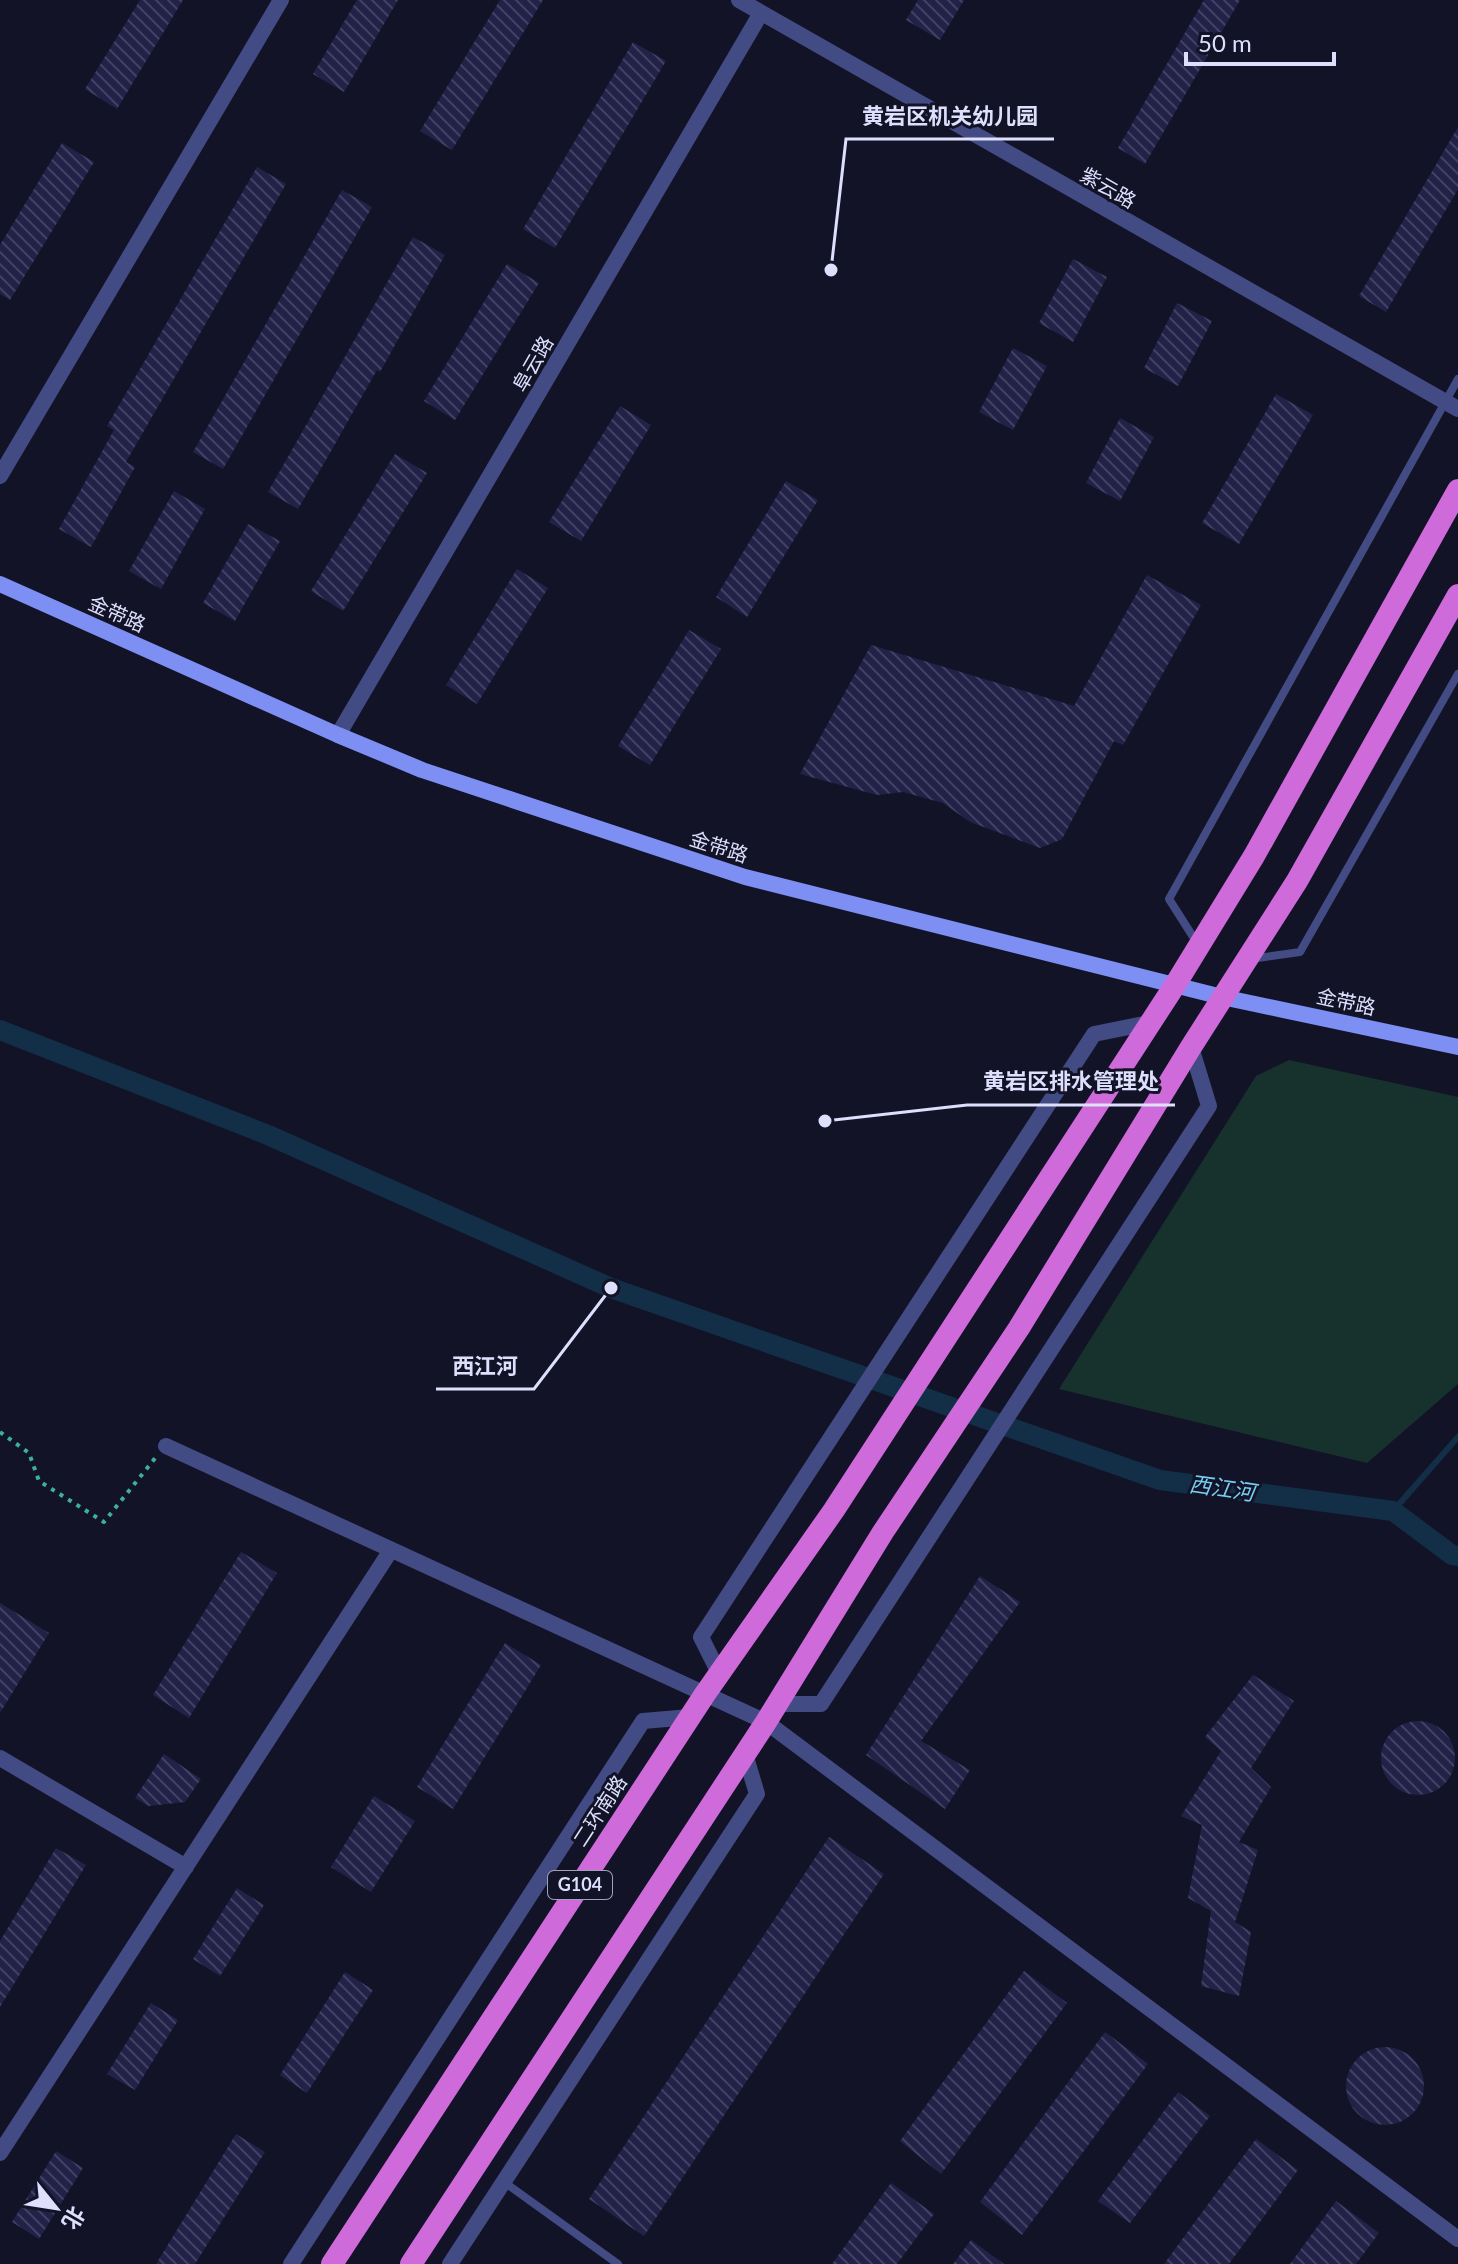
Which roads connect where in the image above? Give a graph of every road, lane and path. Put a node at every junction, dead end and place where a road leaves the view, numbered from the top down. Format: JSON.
{"nodes":[{"id":1,"x":281,"y":0,"type":"edge"},
{"id":2,"x":739,"y":0,"type":"edge"},
{"id":3,"x":761,"y":13,"type":"junction"},
{"id":4,"x":1458,"y":379,"type":"edge"},
{"id":5,"x":1451,"y":406,"type":"edge"},
{"id":6,"x":0,"y":476,"type":"edge"},
{"id":7,"x":1458,"y":490,"type":"edge"},
{"id":8,"x":0,"y":584,"type":"edge"},
{"id":9,"x":1458,"y":595,"type":"edge"},
{"id":10,"x":1458,"y":674,"type":"edge"},
{"id":11,"x":338,"y":735,"type":"junction"},
{"id":12,"x":1199,"y":947,"type":"junction"},
{"id":13,"x":1246,"y":960,"type":"junction"},
{"id":14,"x":1175,"y":985,"type":"junction"},
{"id":15,"x":1222,"y":997,"type":"junction"},
{"id":16,"x":1149,"y":1023,"type":"junction"},
{"id":17,"x":1191,"y":1047,"type":"junction"},
{"id":18,"x":1458,"y":1047,"type":"edge"},
{"id":19,"x":0,"y":1432,"type":"edge"},
{"id":20,"x":166,"y":1446,"type":"joint"},
{"id":21,"x":391,"y":1550,"type":"junction"},
{"id":22,"x":719,"y":1673,"type":"junction"},
{"id":23,"x":705,"y":1694,"type":"junction"},
{"id":24,"x":771,"y":1713,"type":"junction"},
{"id":25,"x":690,"y":1717,"type":"junction"},
{"id":26,"x":745,"y":1754,"type":"junction"},
{"id":27,"x":0,"y":1758,"type":"edge"},
{"id":28,"x":186,"y":1867,"type":"junction"},
{"id":29,"x":0,"y":2153,"type":"edge"},
{"id":30,"x":503,"y":2182,"type":"junction"},
{"id":31,"x":1458,"y":2239,"type":"edge"},
{"id":32,"x":291,"y":2264,"type":"edge"},
{"id":33,"x":332,"y":2264,"type":"edge"},
{"id":34,"x":411,"y":2264,"type":"edge"},
{"id":35,"x":450,"y":2264,"type":"edge"},
{"id":36,"x":618,"y":2264,"type":"edge"}],
"edges":[{"from":1,"to":6,"type":"street"},
{"from":2,"to":3,"type":"street","name":"紫云路"},
{"from":3,"to":5,"type":"street","name":"紫云路"},
{"from":3,"to":11,"type":"street","name":"阜云路"},
{"from":4,"to":5,"type":"lane"},
{"from":5,"to":12,"type":"lane"},
{"from":7,"to":12,"type":"highway","name":"二环南路"},
{"from":8,"to":11,"type":"main road","name":"金带路"},
{"from":9,"to":13,"type":"highway"},
{"from":10,"to":13,"type":"lane"},
{"from":11,"to":14,"type":"main road","name":"金带路"},
{"from":12,"to":14,"type":"highway","name":"二环南路"},
{"from":13,"to":15,"type":"highway"},
{"from":14,"to":15,"type":"main road","name":"金带路"},
{"from":14,"to":16,"type":"highway","name":"二环南路"},
{"from":15,"to":17,"type":"highway"},
{"from":15,"to":18,"type":"main road","name":"金带路"},
{"from":16,"to":22,"type":"highway","name":"二环南路","number":"G104"},
{"from":16,"to":22,"type":"street"},
{"from":17,"to":24,"type":"highway"},
{"from":17,"to":24,"type":"street"},
{"from":19,"to":20,"type":"path"},
{"from":20,"to":21,"type":"street"},
{"from":21,"to":23,"type":"street"},
{"from":21,"to":28,"type":"street"},
{"from":22,"to":23,"type":"highway","name":"二环南路","number":"G104"},
{"from":23,"to":24,"type":"street"},
{"from":23,"to":25,"type":"highway","name":"二环南路","number":"G104"},
{"from":24,"to":26,"type":"highway"},
{"from":24,"to":31,"type":"street"},
{"from":25,"to":32,"type":"street"},
{"from":25,"to":33,"type":"highway","name":"二环南路","number":"G104"},
{"from":26,"to":30,"type":"street"},
{"from":26,"to":34,"type":"highway"},
{"from":27,"to":28,"type":"street"},
{"from":28,"to":29,"type":"street"},
{"from":30,"to":35,"type":"street"},
{"from":30,"to":36,"type":"lane"}]}
